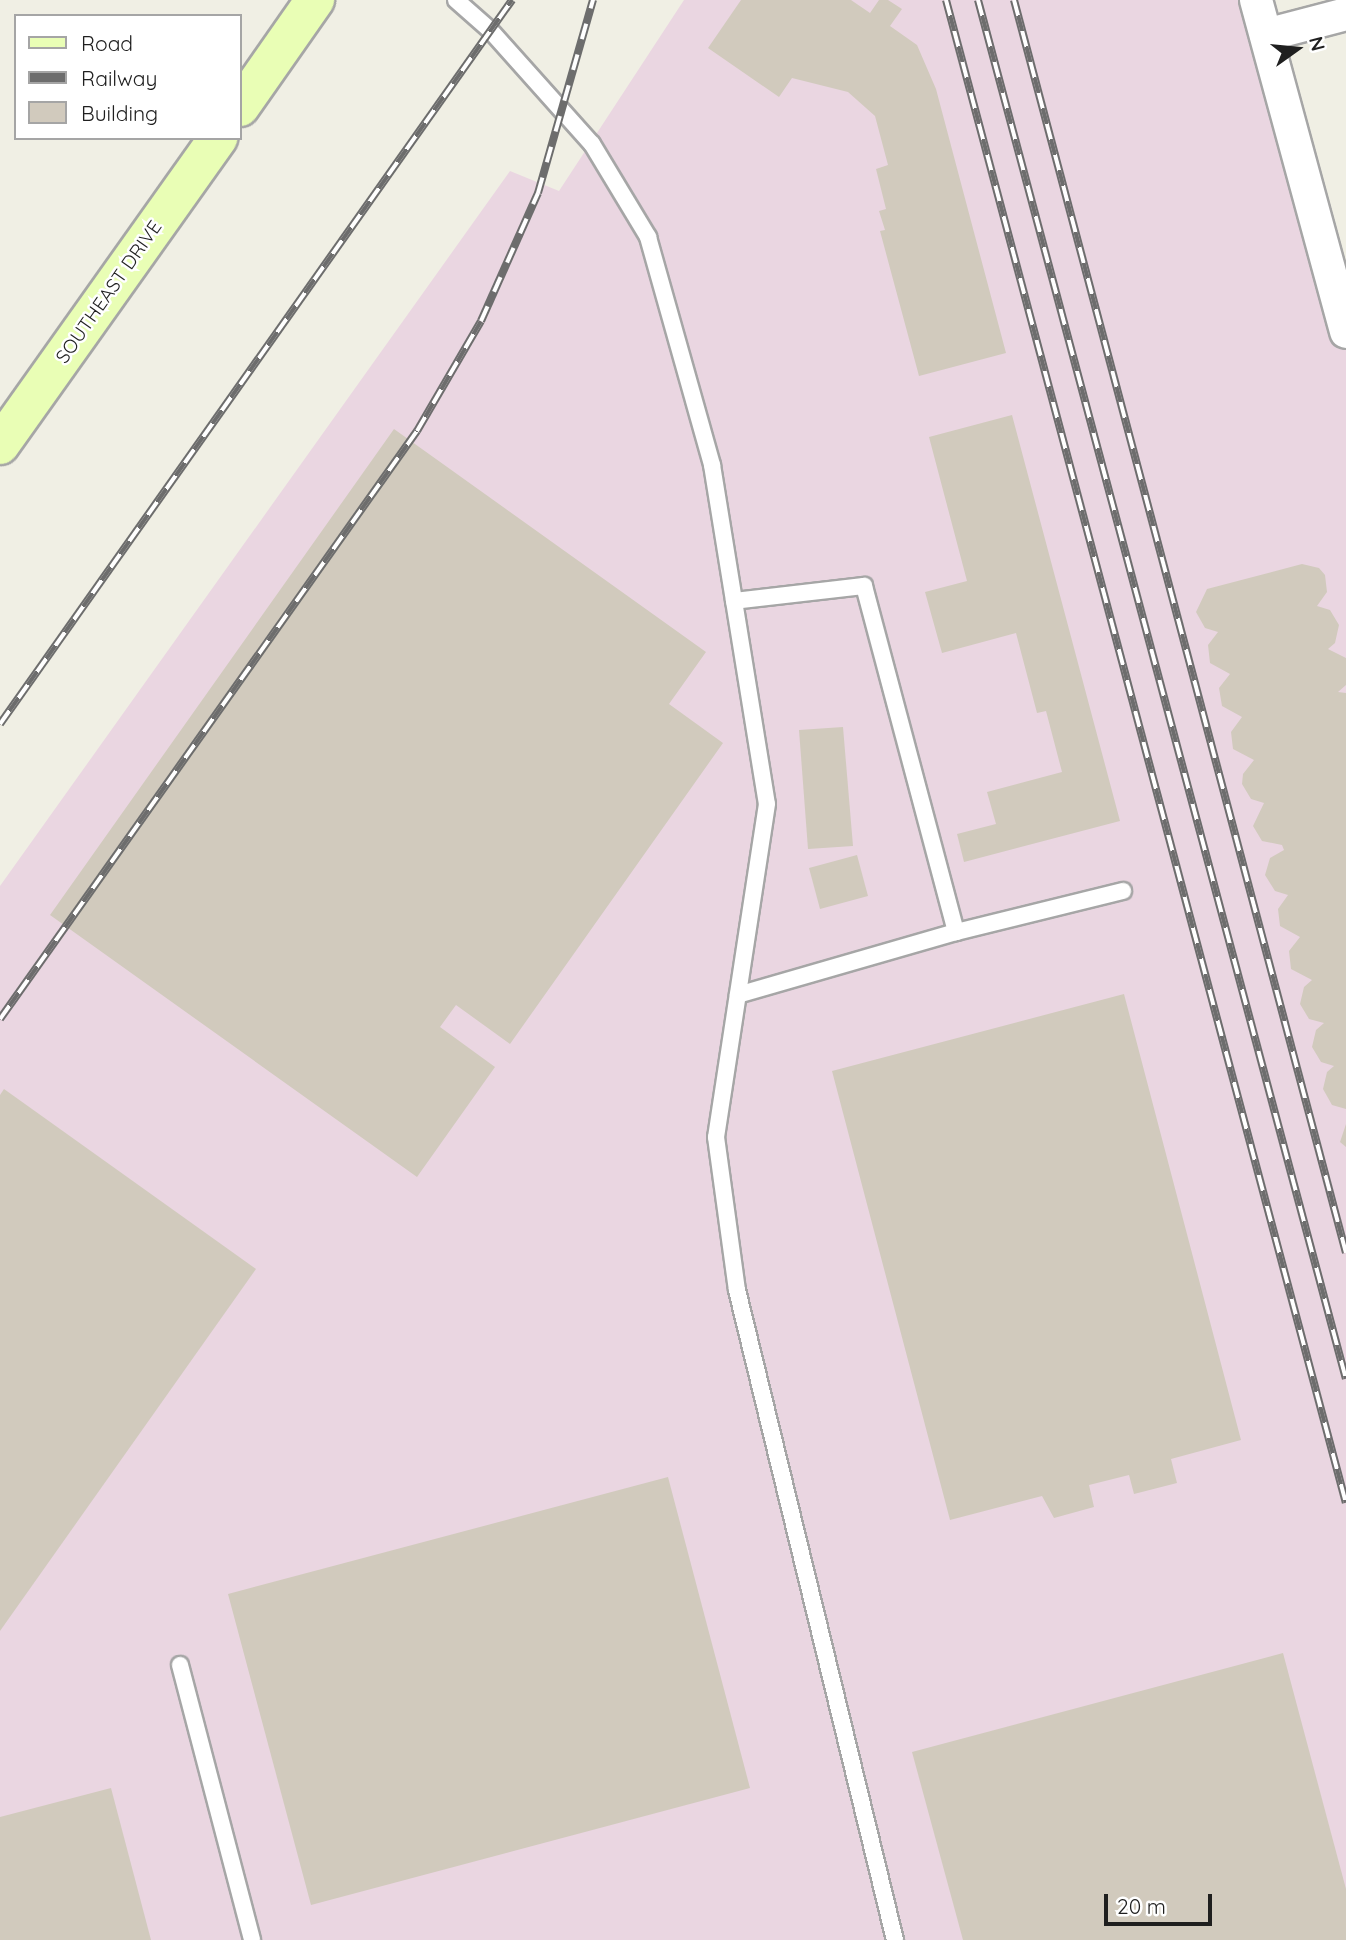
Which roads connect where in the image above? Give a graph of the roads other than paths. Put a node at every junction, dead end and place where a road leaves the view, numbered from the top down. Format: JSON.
{"nodes":[{"id":1,"x":315,"y":0,"type":"edge"},
{"id":2,"x":456,"y":0,"type":"edge"},
{"id":3,"x":1256,"y":0,"type":"edge"},
{"id":4,"x":1346,"y":14,"type":"edge"},
{"id":5,"x":1266,"y":35,"type":"junction"},
{"id":6,"x":242,"y":104,"type":"edge"},
{"id":7,"x":217,"y":140,"type":"edge"},
{"id":8,"x":1346,"y":332,"type":"edge"},
{"id":9,"x":0,"y":445,"type":"edge"},
{"id":10,"x":734,"y":601,"type":"junction"},
{"id":11,"x":1123,"y":891,"type":"dead end"},
{"id":12,"x":956,"y":932,"type":"junction"},
{"id":13,"x":737,"y":995,"type":"junction"},
{"id":14,"x":180,"y":1665,"type":"dead end"},
{"id":15,"x":252,"y":1940,"type":"edge"},
{"id":16,"x":895,"y":1940,"type":"edge"}],
"edges":[{"from":1,"to":6,"type":"main road"},
{"from":2,"to":10,"type":"lane"},
{"from":3,"to":5,"type":"street"},
{"from":4,"to":5,"type":"street"},
{"from":5,"to":8,"type":"street"},
{"from":7,"to":9,"type":"main road","name":"SOUTHEAST DRIVE"},
{"from":10,"to":12,"type":"lane"},
{"from":10,"to":13,"type":"lane"},
{"from":11,"to":12,"type":"lane"},
{"from":12,"to":13,"type":"lane"},
{"from":13,"to":16,"type":"lane"},
{"from":14,"to":15,"type":"lane"}]}
